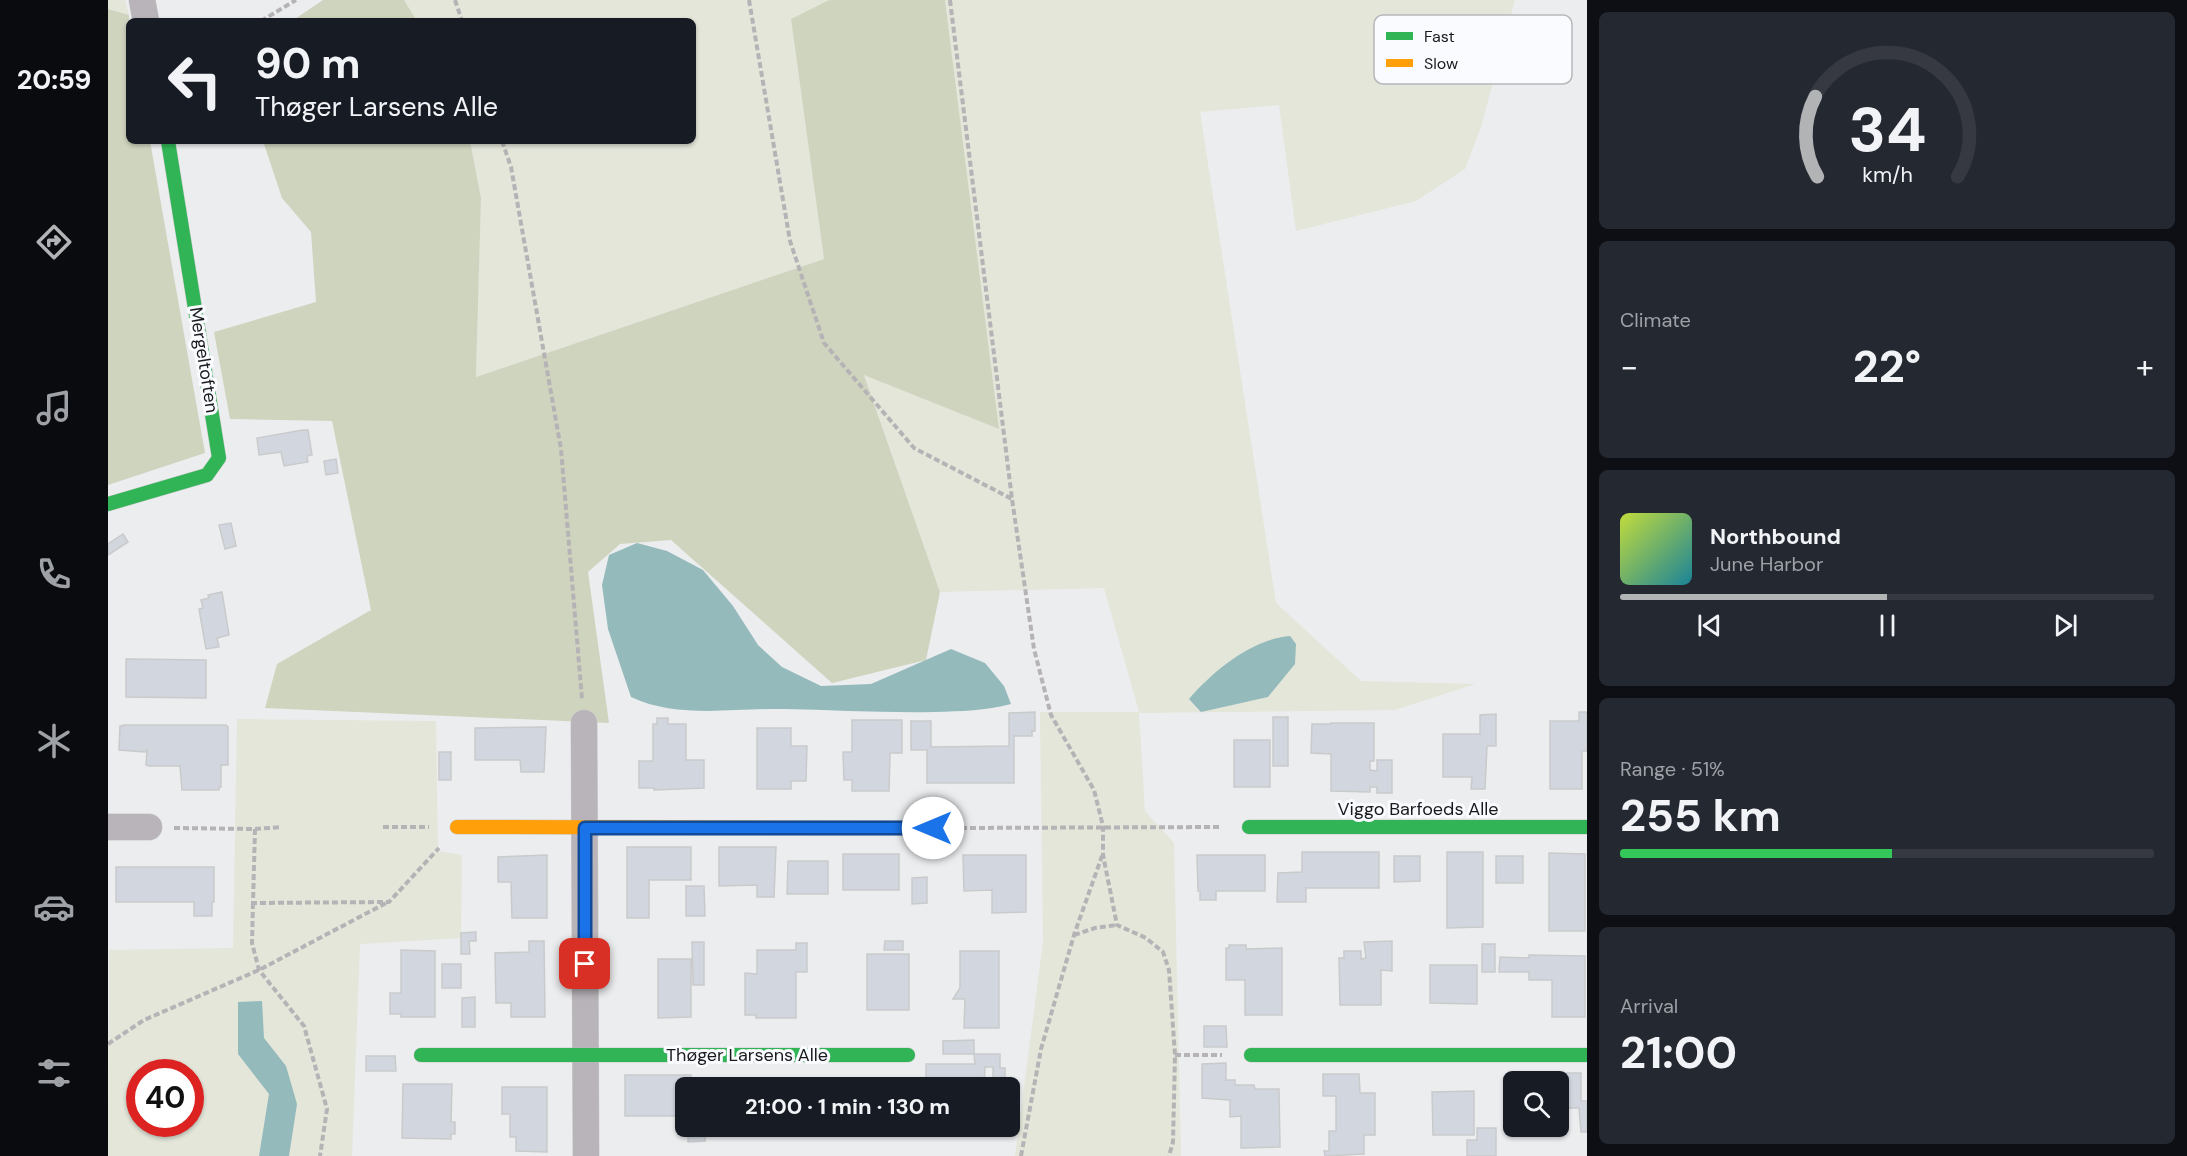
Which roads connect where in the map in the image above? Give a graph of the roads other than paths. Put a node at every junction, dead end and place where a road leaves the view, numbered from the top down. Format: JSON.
{"nodes":[{"id":1,"x":142,"y":0,"type":"edge"},
{"id":2,"x":145,"y":18,"type":"edge"},
{"id":3,"x":168,"y":144,"type":"edge"},
{"id":4,"x":108,"y":504,"type":"edge"},
{"id":5,"x":585,"y":723,"type":"road end"},
{"id":6,"x":108,"y":827,"type":"edge"},
{"id":7,"x":149,"y":827,"type":"road end"},
{"id":8,"x":457,"y":827,"type":"road end"},
{"id":9,"x":1249,"y":827,"type":"road end"},
{"id":10,"x":1587,"y":827,"type":"edge"},
{"id":11,"x":585,"y":828,"type":"junction"},
{"id":12,"x":933,"y":828,"type":"road end"},
{"id":13,"x":421,"y":1055,"type":"dead end"},
{"id":14,"x":585,"y":1055,"type":"junction"},
{"id":15,"x":908,"y":1055,"type":"dead end"},
{"id":16,"x":1251,"y":1055,"type":"road end"},
{"id":17,"x":1587,"y":1055,"type":"edge"},
{"id":18,"x":586,"y":1156,"type":"edge"}],
"edges":[{"from":1,"to":2,"type":"street"},
{"from":3,"to":4,"type":"street","name":"Mergeltoften"},
{"from":5,"to":11,"type":"street"},
{"from":6,"to":7,"type":"street"},
{"from":8,"to":11,"type":"street"},
{"from":9,"to":10,"type":"street","name":"Viggo Barfoeds Alle"},
{"from":11,"to":12,"type":"street"},
{"from":11,"to":14,"type":"street"},
{"from":13,"to":14,"type":"street","name":"Thøger Larsens Alle"},
{"from":14,"to":15,"type":"street","name":"Thøger Larsens Alle"},
{"from":14,"to":18,"type":"street"},
{"from":16,"to":17,"type":"street"}]}
